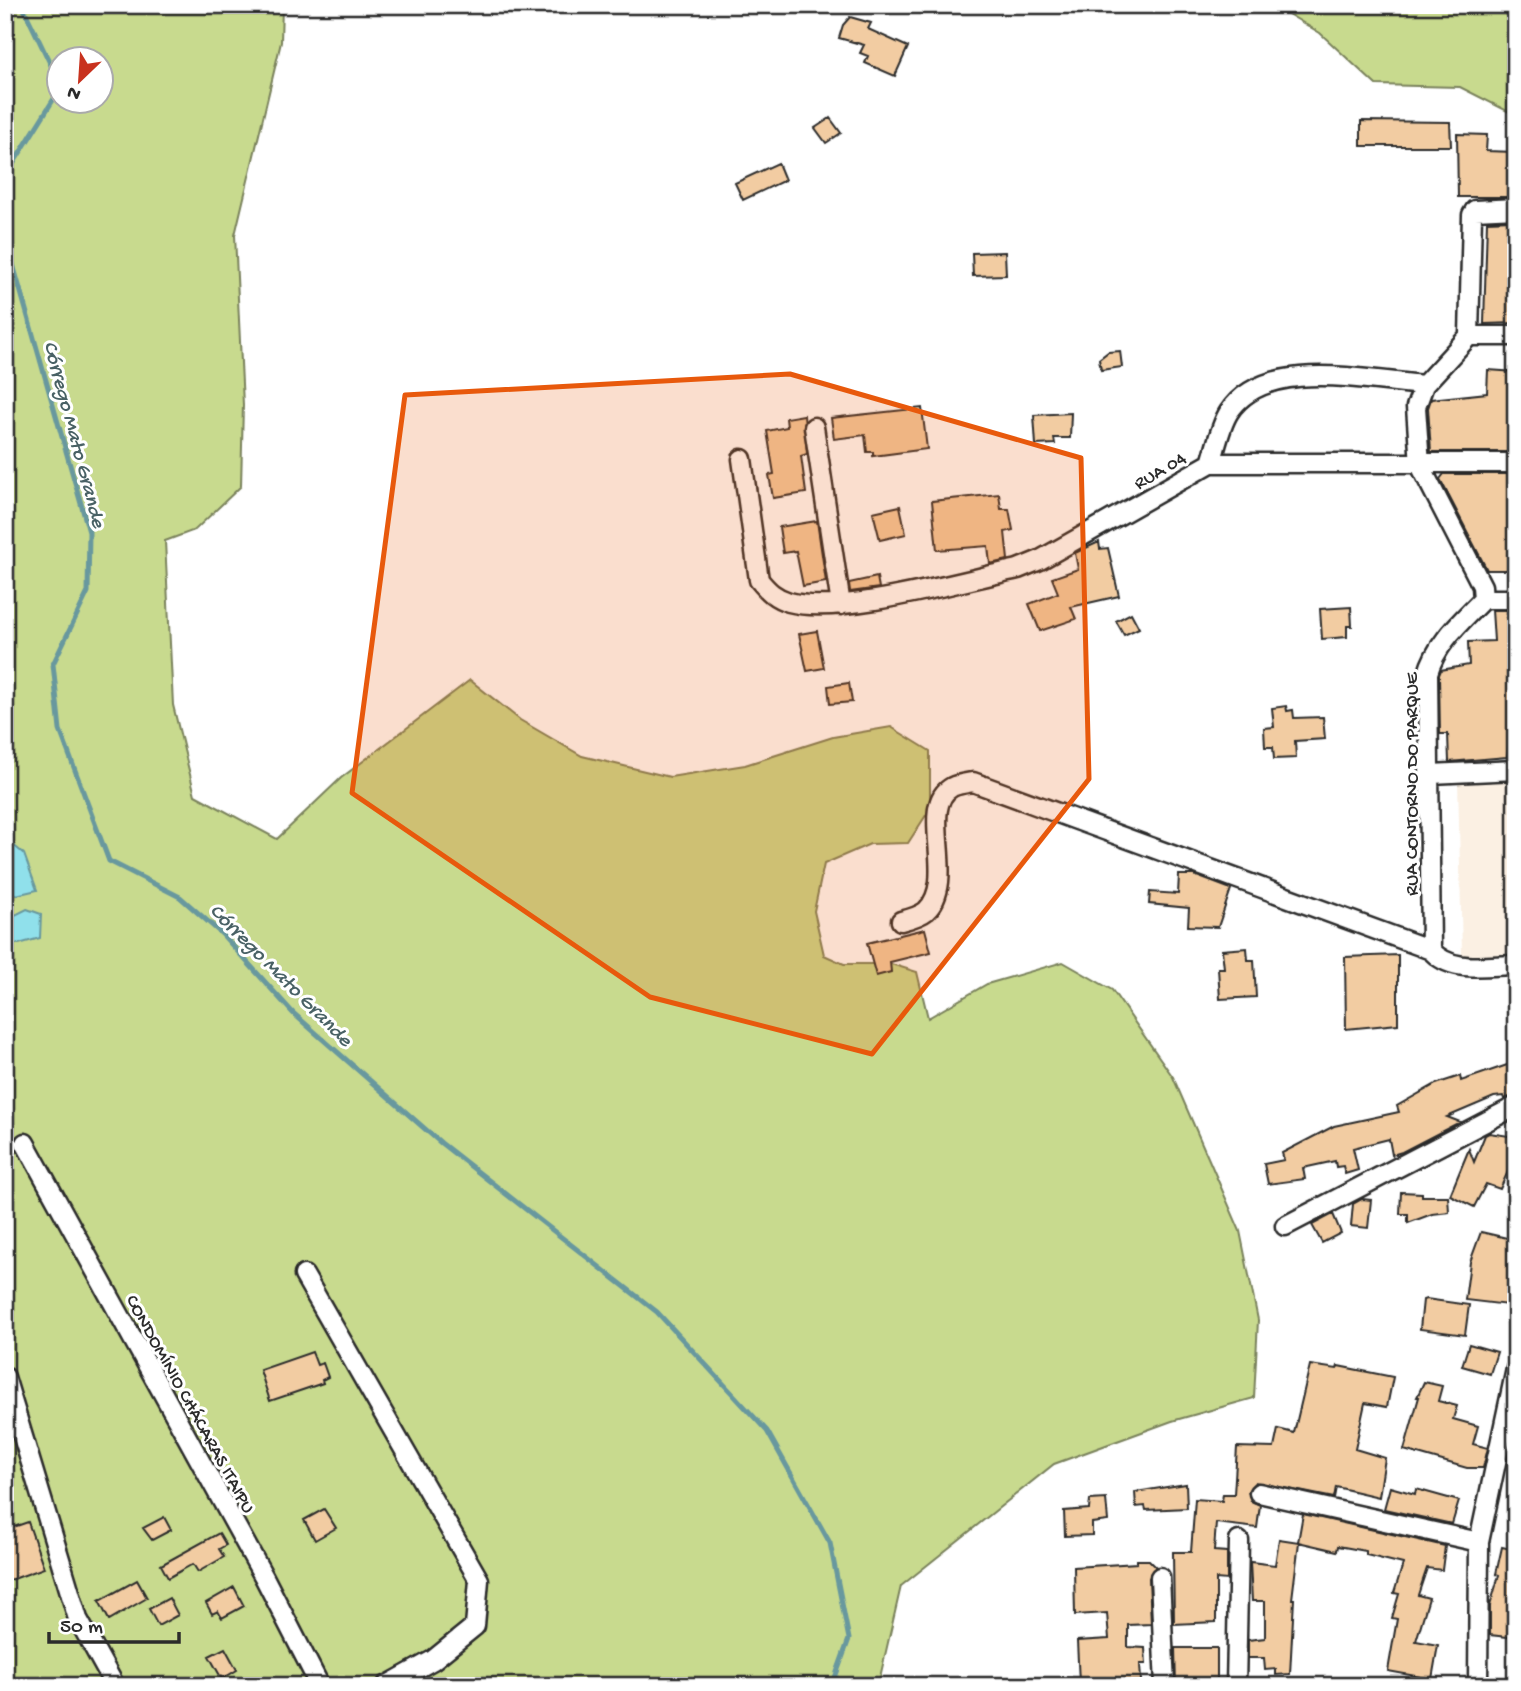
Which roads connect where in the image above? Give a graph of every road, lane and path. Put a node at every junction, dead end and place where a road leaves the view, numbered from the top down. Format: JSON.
{"nodes":[{"id":1,"x":1516,"y":208,"type":"edge"},
{"id":2,"x":1469,"y":336,"type":"junction"},
{"id":3,"x":1516,"y":336,"type":"edge"},
{"id":4,"x":1424,"y":385,"type":"junction"},
{"id":5,"x":814,"y":427,"type":"dead end"},
{"id":6,"x":742,"y":459,"type":"dead end"},
{"id":7,"x":1211,"y":463,"type":"junction"},
{"id":8,"x":1516,"y":463,"type":"edge"},
{"id":9,"x":1420,"y":465,"type":"junction"},
{"id":10,"x":1483,"y":599,"type":"junction"},
{"id":11,"x":1516,"y":599,"type":"edge"},
{"id":12,"x":841,"y":605,"type":"junction"},
{"id":13,"x":1516,"y":770,"type":"edge"},
{"id":14,"x":1431,"y":774,"type":"junction"},
{"id":15,"x":901,"y":922,"type":"dead end"},
{"id":16,"x":1432,"y":950,"type":"junction"},
{"id":17,"x":1516,"y":965,"type":"edge"},
{"id":18,"x":1516,"y":1106,"type":"edge"},
{"id":19,"x":25,"y":1143,"type":"dead end"},
{"id":20,"x":1285,"y":1226,"type":"dead end"},
{"id":21,"x":304,"y":1275,"type":"dead end"},
{"id":22,"x":1516,"y":1369,"type":"edge"},
{"id":23,"x":5,"y":1377,"type":"edge"},
{"id":24,"x":1259,"y":1493,"type":"dead end"},
{"id":25,"x":1239,"y":1541,"type":"dead end"},
{"id":26,"x":1479,"y":1542,"type":"junction"},
{"id":27,"x":1160,"y":1577,"type":"dead end"},
{"id":28,"x":115,"y":1686,"type":"edge"},
{"id":29,"x":320,"y":1686,"type":"edge"},
{"id":30,"x":386,"y":1686,"type":"edge"},
{"id":31,"x":1165,"y":1686,"type":"edge"},
{"id":32,"x":1236,"y":1686,"type":"edge"},
{"id":33,"x":1478,"y":1686,"type":"edge"}],
"edges":[{"from":1,"to":2,"type":"street"},
{"from":2,"to":3,"type":"street"},
{"from":2,"to":4,"type":"street"},
{"from":4,"to":7,"type":"street"},
{"from":4,"to":9,"type":"street"},
{"from":5,"to":12,"type":"street"},
{"from":6,"to":12,"type":"street","name":"RUA 04"},
{"from":7,"to":9,"type":"street","name":"RUA 04"},
{"from":7,"to":12,"type":"street","name":"RUA 04"},
{"from":8,"to":9,"type":"street","name":"RUA 04"},
{"from":9,"to":10,"type":"street"},
{"from":10,"to":11,"type":"street"},
{"from":10,"to":14,"type":"street","name":"RUA CONTORNO DO PARQUE"},
{"from":13,"to":14,"type":"street"},
{"from":14,"to":16,"type":"street","name":"RUA CONTORNO DO PARQUE"},
{"from":15,"to":16,"type":"street"},
{"from":16,"to":17,"type":"street"},
{"from":18,"to":20,"type":"street"},
{"from":19,"to":29,"type":"street","name":"CONDOMÍNIO CHÁCARAS ITAIPU"},
{"from":21,"to":30,"type":"street"},
{"from":22,"to":26,"type":"street"},
{"from":23,"to":28,"type":"street"},
{"from":24,"to":26,"type":"street"},
{"from":25,"to":32,"type":"street"},
{"from":26,"to":33,"type":"street"},
{"from":27,"to":31,"type":"street"}]}
